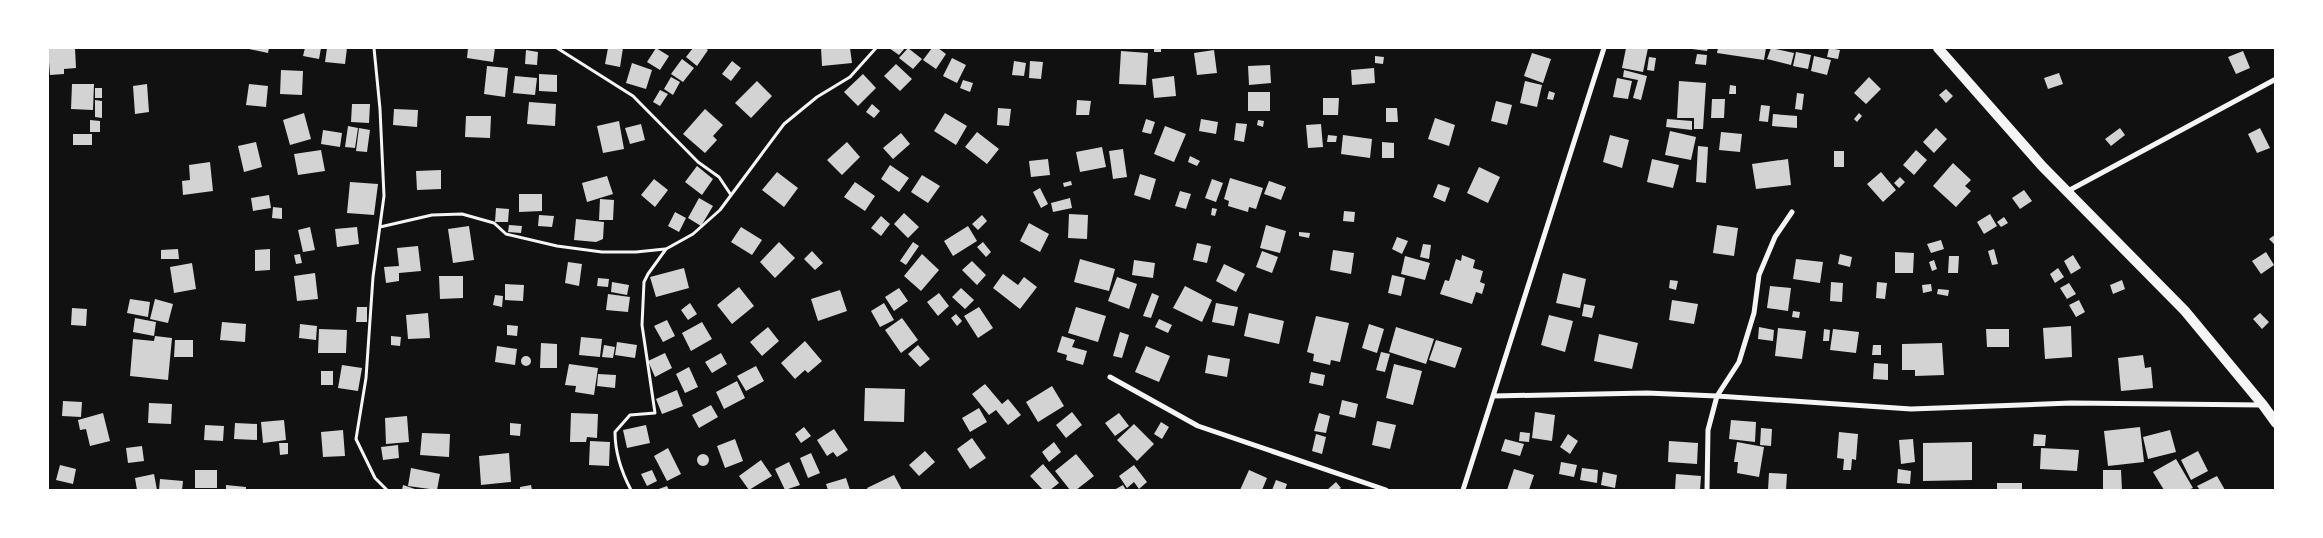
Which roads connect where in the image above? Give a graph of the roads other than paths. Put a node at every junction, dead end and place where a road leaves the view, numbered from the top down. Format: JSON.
{"nodes":[{"id":1,"x":1604,"y":48,"type":"edge"},
{"id":2,"x":1938,"y":48,"type":"edge"},
{"id":3,"x":2276,"y":79,"type":"edge"},
{"id":4,"x":2067,"y":192,"type":"junction"},
{"id":5,"x":1792,"y":212,"type":"dead end"},
{"id":6,"x":1110,"y":378,"type":"dead end"},
{"id":7,"x":1493,"y":396,"type":"junction"},
{"id":8,"x":1717,"y":396,"type":"junction"},
{"id":9,"x":2263,"y":405,"type":"junction"},
{"id":10,"x":2276,"y":423,"type":"edge"},
{"id":11,"x":1386,"y":490,"type":"edge"},
{"id":12,"x":1463,"y":490,"type":"edge"},
{"id":13,"x":1707,"y":490,"type":"edge"}],
"edges":[{"from":1,"to":7,"type":"street"},
{"from":2,"to":4,"type":"main road"},
{"from":3,"to":4,"type":"street"},
{"from":4,"to":9,"type":"main road"},
{"from":5,"to":8,"type":"street"},
{"from":6,"to":11,"type":"street"},
{"from":7,"to":8,"type":"street"},
{"from":7,"to":12,"type":"street"},
{"from":8,"to":9,"type":"street"},
{"from":8,"to":13,"type":"street"},
{"from":9,"to":10,"type":"main road"}]}
